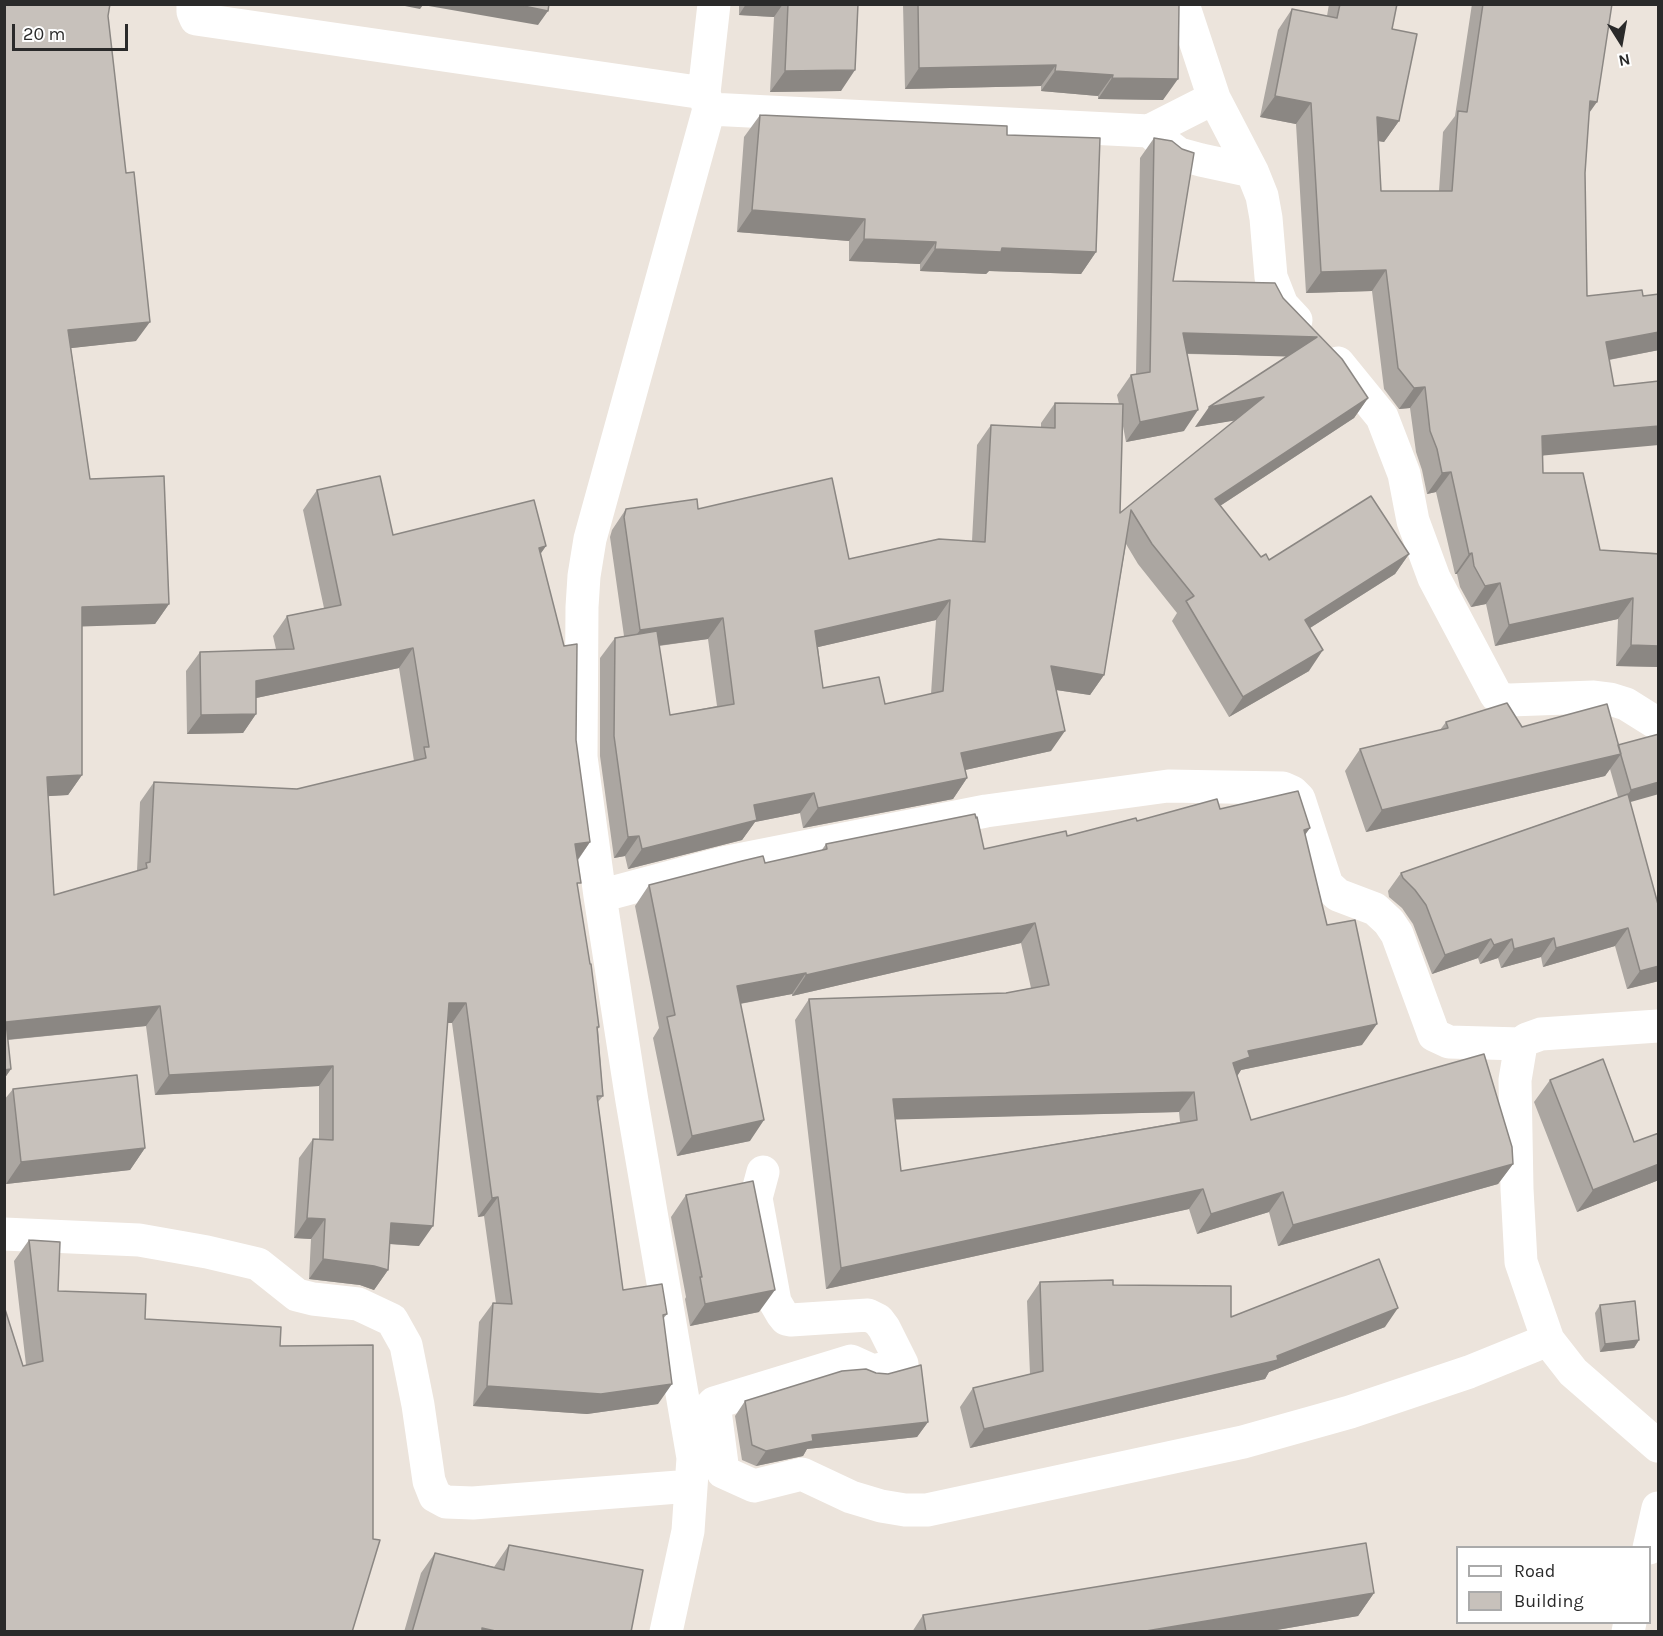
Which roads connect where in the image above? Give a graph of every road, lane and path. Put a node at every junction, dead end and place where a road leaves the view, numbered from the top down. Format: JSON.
{"nodes":[{"id":1,"x":193,"y":4,"type":"edge"},
{"id":2,"x":714,"y":4,"type":"edge"},
{"id":3,"x":1183,"y":4,"type":"edge"},
{"id":4,"x":1214,"y":98,"type":"junction"},
{"id":5,"x":707,"y":101,"type":"junction"},
{"id":6,"x":1149,"y":132,"type":"junction"},
{"id":7,"x":1252,"y":171,"type":"junction"},
{"id":8,"x":1659,"y":724,"type":"edge"},
{"id":9,"x":600,"y":896,"type":"junction"},
{"id":10,"x":1659,"y":1026,"type":"edge"},
{"id":11,"x":1521,"y":1044,"type":"junction"},
{"id":12,"x":763,"y":1172,"type":"dead end"},
{"id":13,"x":4,"y":1234,"type":"edge"},
{"id":14,"x":1548,"y":1340,"type":"junction"},
{"id":15,"x":714,"y":1403,"type":"junction"},
{"id":16,"x":687,"y":1430,"type":"junction"},
{"id":17,"x":1659,"y":1446,"type":"edge"},
{"id":18,"x":691,"y":1486,"type":"junction"},
{"id":19,"x":1659,"y":1508,"type":"edge"},
{"id":20,"x":1650,"y":1546,"type":"edge"},
{"id":21,"x":666,"y":1632,"type":"edge"}],
"edges":[{"from":1,"to":5,"type":"street"},
{"from":2,"to":5,"type":"street"},
{"from":3,"to":4,"type":"street"},
{"from":4,"to":6,"type":"street"},
{"from":4,"to":7,"type":"street"},
{"from":5,"to":6,"type":"street"},
{"from":5,"to":9,"type":"street"},
{"from":6,"to":7,"type":"street"},
{"from":7,"to":8,"type":"street"},
{"from":9,"to":11,"type":"street"},
{"from":9,"to":16,"type":"street"},
{"from":10,"to":11,"type":"street"},
{"from":11,"to":14,"type":"street"},
{"from":12,"to":15,"type":"street"},
{"from":13,"to":18,"type":"street"},
{"from":14,"to":15,"type":"street"},
{"from":14,"to":17,"type":"street"},
{"from":15,"to":16,"type":"street"},
{"from":16,"to":18,"type":"street"},
{"from":18,"to":21,"type":"street"},
{"from":19,"to":20,"type":"street"}]}
